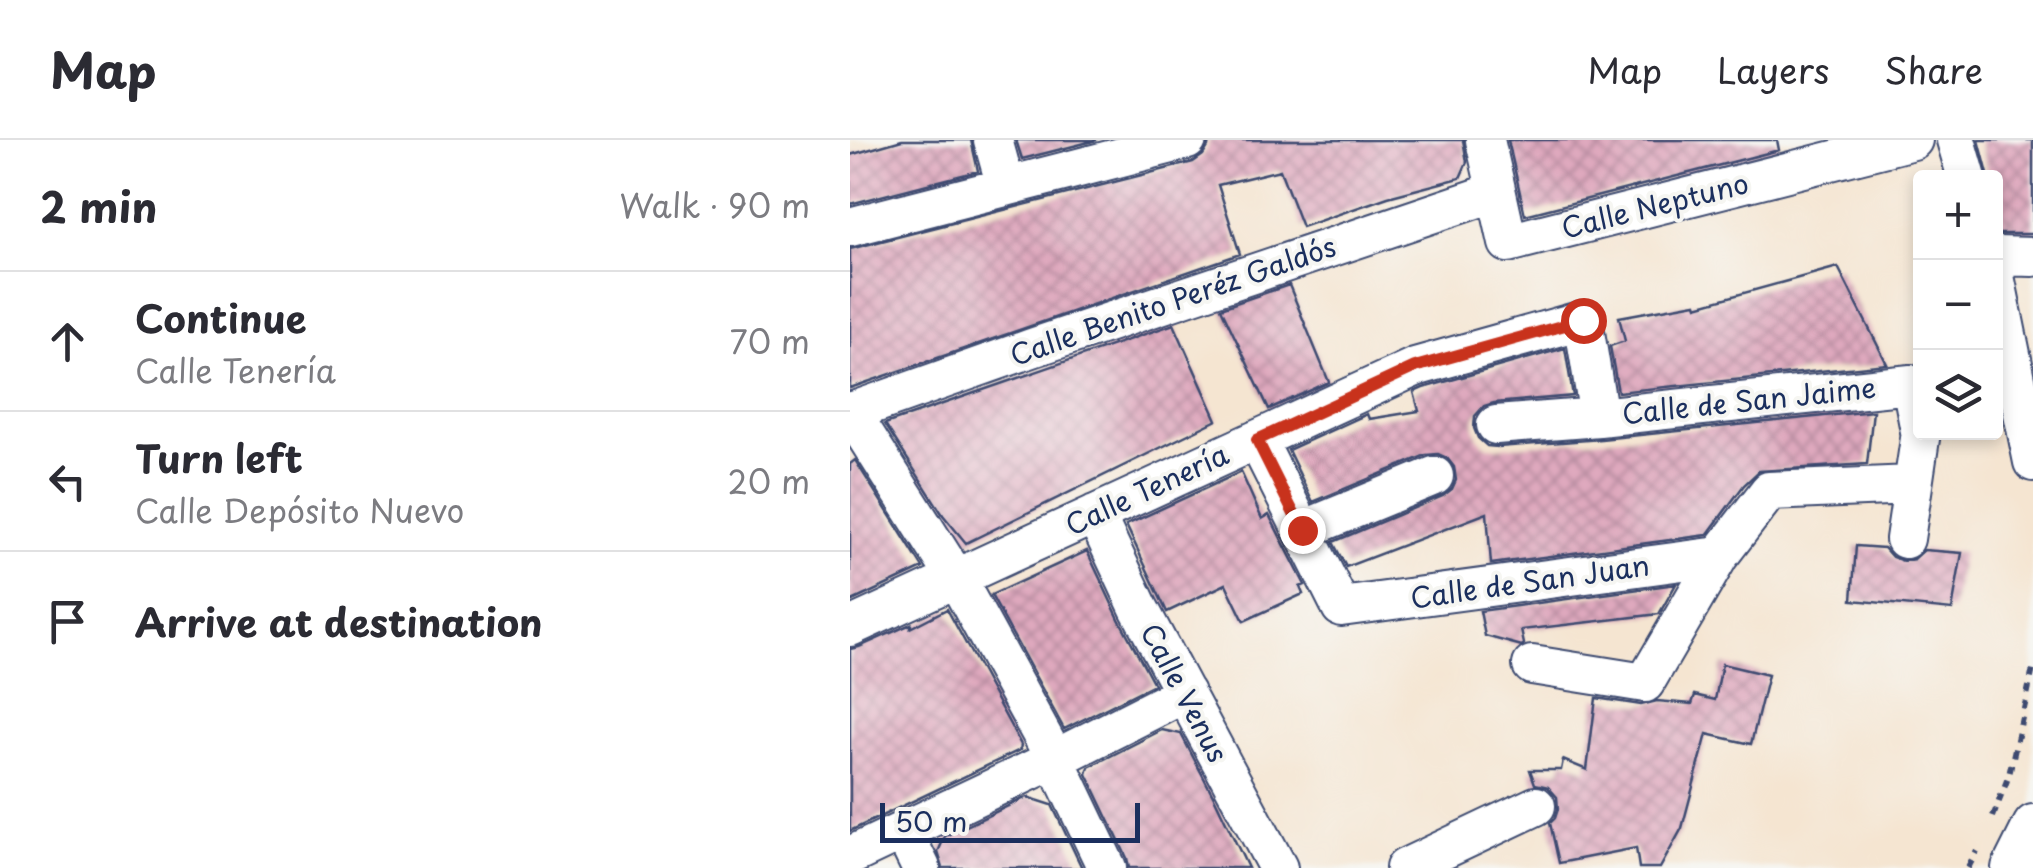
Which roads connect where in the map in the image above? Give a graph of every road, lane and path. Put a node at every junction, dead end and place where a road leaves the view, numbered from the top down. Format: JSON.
{"nodes":[{"id":1,"x":993,"y":140,"type":"edge"},
{"id":2,"x":1187,"y":140,"type":"edge"},
{"id":3,"x":1485,"y":140,"type":"edge"},
{"id":4,"x":1912,"y":140,"type":"edge"},
{"id":5,"x":1956,"y":140,"type":"edge"},
{"id":6,"x":1144,"y":145,"type":"edge"},
{"id":7,"x":1965,"y":170,"type":"edge"},
{"id":8,"x":1006,"y":187,"type":"junction"},
{"id":9,"x":1496,"y":192,"type":"junction"},
{"id":10,"x":852,"y":221,"type":"edge"},
{"id":11,"x":2003,"y":256,"type":"edge"},
{"id":12,"x":2033,"y":257,"type":"edge"},
{"id":13,"x":2003,"y":315,"type":"edge"},
{"id":14,"x":1913,"y":394,"type":"edge"},
{"id":15,"x":850,"y":412,"type":"edge"},
{"id":16,"x":1600,"y":417,"type":"junction"},
{"id":17,"x":1496,"y":425,"type":"dead end"},
{"id":18,"x":1257,"y":440,"type":"junction"},
{"id":19,"x":1920,"y":440,"type":"edge"},
{"id":20,"x":2033,"y":462,"type":"edge"},
{"id":21,"x":1434,"y":476,"type":"dead end"},
{"id":22,"x":1912,"y":485,"type":"junction"},
{"id":23,"x":1095,"y":514,"type":"junction"},
{"id":24,"x":1302,"y":530,"type":"junction"},
{"id":25,"x":1905,"y":539,"type":"dead end"},
{"id":26,"x":1719,"y":556,"type":"junction"},
{"id":27,"x":956,"y":578,"type":"junction"},
{"id":28,"x":850,"y":627,"type":"edge"},
{"id":29,"x":1532,"y":665,"type":"dead end"},
{"id":30,"x":2033,"y":669,"type":"edge"},
{"id":31,"x":1185,"y":694,"type":"junction"},
{"id":32,"x":1055,"y":759,"type":"junction"},
{"id":33,"x":1536,"y":806,"type":"dead end"},
{"id":34,"x":1992,"y":819,"type":"dead end"},
{"id":35,"x":2033,"y":824,"type":"edge"},
{"id":36,"x":902,"y":831,"type":"junction"},
{"id":37,"x":1977,"y":851,"type":"dead end"},
{"id":38,"x":850,"y":856,"type":"edge"},
{"id":39,"x":920,"y":868,"type":"edge"},
{"id":40,"x":1107,"y":868,"type":"edge"},
{"id":41,"x":1278,"y":868,"type":"edge"},
{"id":42,"x":1406,"y":868,"type":"edge"},
{"id":43,"x":1968,"y":868,"type":"edge"},
{"id":44,"x":2011,"y":868,"type":"edge"}],
"edges":[{"from":1,"to":8,"type":"street"},
{"from":2,"to":6,"type":"street"},
{"from":3,"to":9,"type":"street"},
{"from":4,"to":9,"type":"street","name":"Calle Neptuno"},
{"from":5,"to":7,"type":"street"},
{"from":6,"to":8,"type":"street"},
{"from":8,"to":10,"type":"street"},
{"from":9,"to":15,"type":"street","name":"Calle Benito Peréz Galdós"},
{"from":11,"to":12,"type":"street"},
{"from":13,"to":20,"type":"street"},
{"from":14,"to":16,"type":"street","name":"Calle de San Jaime"},
{"from":15,"to":27,"type":"street"},
{"from":16,"to":17,"type":"street"},
{"from":16,"to":18,"type":"street","name":"Calle Tenería"},
{"from":18,"to":23,"type":"street","name":"Calle Tenería"},
{"from":18,"to":24,"type":"street"},
{"from":19,"to":22,"type":"street","name":"Calle de San Jaime"},
{"from":21,"to":24,"type":"street"},
{"from":22,"to":25,"type":"street","name":"Calle de San Jaime"},
{"from":22,"to":26,"type":"street"},
{"from":23,"to":27,"type":"street","name":"Calle Tenería"},
{"from":23,"to":31,"type":"street","name":"Calle Venus"},
{"from":24,"to":26,"type":"street","name":"Calle de San Juan"},
{"from":26,"to":29,"type":"street"},
{"from":27,"to":28,"type":"street","name":"Calle Tenería"},
{"from":27,"to":32,"type":"street"},
{"from":30,"to":34,"type":"path"},
{"from":31,"to":32,"type":"street"},
{"from":31,"to":41,"type":"street","name":"Calle Venus"},
{"from":32,"to":36,"type":"street"},
{"from":32,"to":40,"type":"street"},
{"from":33,"to":42,"type":"street"},
{"from":35,"to":44,"type":"street"},
{"from":36,"to":38,"type":"street"},
{"from":36,"to":39,"type":"street"},
{"from":37,"to":43,"type":"path"}]}
